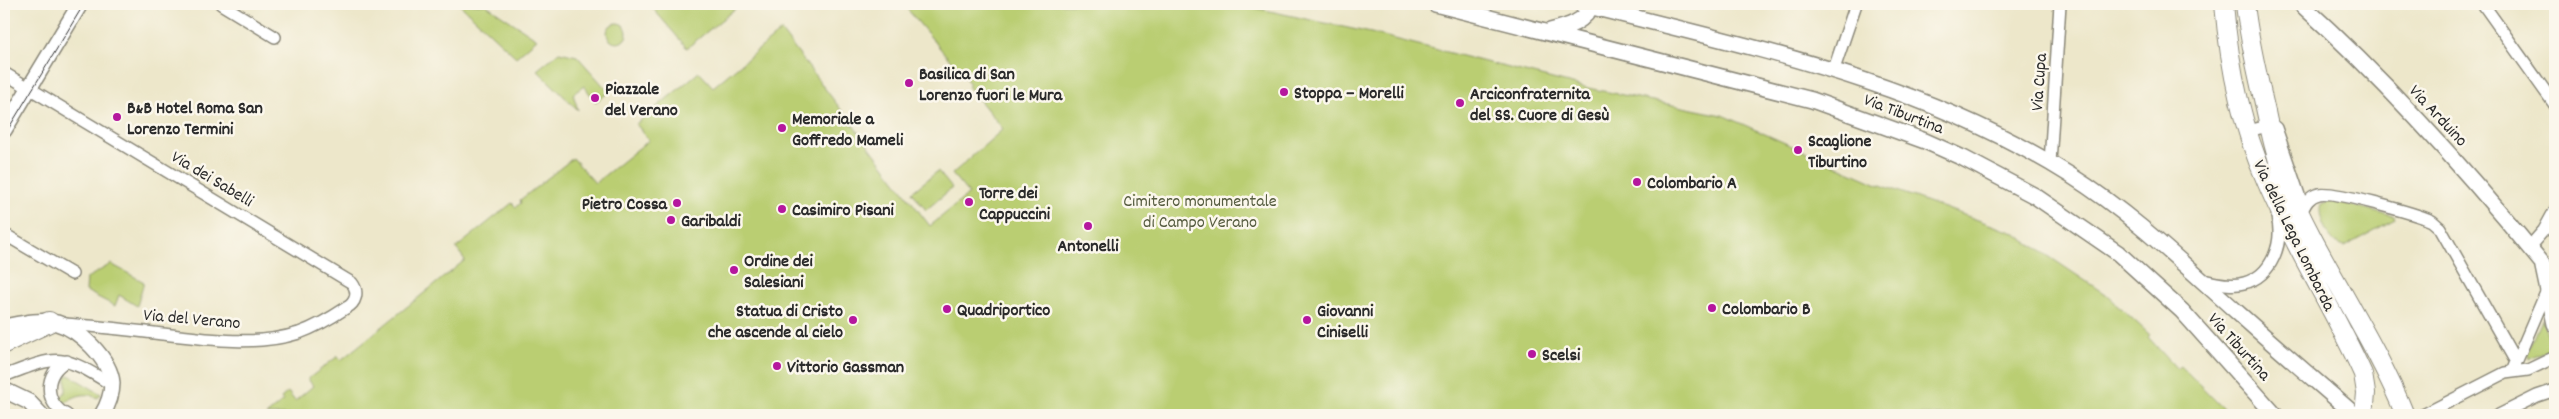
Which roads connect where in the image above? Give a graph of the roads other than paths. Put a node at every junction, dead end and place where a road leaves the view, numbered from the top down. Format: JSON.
{"nodes":[{"id":1,"x":80,"y":4,"type":"edge"},
{"id":2,"x":221,"y":4,"type":"edge"},
{"id":3,"x":1435,"y":4,"type":"edge"},
{"id":4,"x":1856,"y":4,"type":"edge"},
{"id":5,"x":2060,"y":4,"type":"edge"},
{"id":6,"x":2224,"y":4,"type":"edge"},
{"id":7,"x":2245,"y":4,"type":"edge"},
{"id":8,"x":2301,"y":4,"type":"edge"},
{"id":9,"x":2483,"y":4,"type":"edge"},
{"id":10,"x":1588,"y":5,"type":"edge"},
{"id":11,"x":1482,"y":10,"type":"edge"},
{"id":12,"x":1545,"y":32,"type":"junction"},
{"id":13,"x":275,"y":37,"type":"dead end"},
{"id":14,"x":1834,"y":69,"type":"junction"},
{"id":15,"x":4,"y":73,"type":"edge"},
{"id":16,"x":29,"y":88,"type":"junction"},
{"id":17,"x":2555,"y":105,"type":"edge"},
{"id":18,"x":2268,"y":125,"type":"junction"},
{"id":19,"x":4,"y":130,"type":"edge"},
{"id":20,"x":2248,"y":131,"type":"junction"},
{"id":21,"x":2050,"y":163,"type":"junction"},
{"id":22,"x":2266,"y":181,"type":"junction"},
{"id":23,"x":2555,"y":210,"type":"edge"},
{"id":24,"x":2301,"y":213,"type":"junction"},
{"id":25,"x":4,"y":234,"type":"edge"},
{"id":26,"x":2530,"y":246,"type":"junction"},
{"id":27,"x":72,"y":274,"type":"dead end"},
{"id":28,"x":2201,"y":280,"type":"junction"},
{"id":29,"x":352,"y":283,"type":"joint"},
{"id":30,"x":2552,"y":284,"type":"edge"},
{"id":31,"x":54,"y":323,"type":"junction"},
{"id":32,"x":2555,"y":324,"type":"edge"},
{"id":33,"x":4,"y":327,"type":"edge"},
{"id":34,"x":4,"y":343,"type":"edge"},
{"id":35,"x":2555,"y":356,"type":"edge"},
{"id":36,"x":67,"y":361,"type":"junction"},
{"id":37,"x":2514,"y":367,"type":"junction"},
{"id":38,"x":4,"y":376,"type":"edge"},
{"id":39,"x":112,"y":385,"type":"junction"},
{"id":40,"x":4,"y":390,"type":"edge"},
{"id":41,"x":2555,"y":390,"type":"edge"},
{"id":42,"x":2431,"y":414,"type":"edge"},
{"id":43,"x":42,"y":415,"type":"edge"},
{"id":44,"x":67,"y":415,"type":"edge"},
{"id":45,"x":102,"y":415,"type":"edge"},
{"id":46,"x":2275,"y":415,"type":"edge"},
{"id":47,"x":2356,"y":415,"type":"edge"},
{"id":48,"x":2364,"y":415,"type":"edge"},
{"id":49,"x":2405,"y":415,"type":"edge"},
{"id":50,"x":2499,"y":415,"type":"edge"}],
"edges":[{"from":1,"to":16,"type":"main road"},
{"from":2,"to":13,"type":"street"},
{"from":3,"to":11,"type":"main road","name":"Via Tiburtina"},
{"from":4,"to":14,"type":"street"},
{"from":5,"to":21,"type":"street","name":"Via Cupa"},
{"from":6,"to":20,"type":"main road","name":"Via della Lega Lombarda"},
{"from":7,"to":18,"type":"main road","name":"Via della Lega Lombarda"},
{"from":8,"to":26,"type":"main road","name":"Via Arduino"},
{"from":9,"to":17,"type":"street"},
{"from":10,"to":12,"type":"main road"},
{"from":10,"to":14,"type":"main road","name":"Via Tiburtina"},
{"from":11,"to":12,"type":"main road","name":"Via Tiburtina"},
{"from":12,"to":46,"type":"main road","name":"Via Tiburtina"},
{"from":14,"to":21,"type":"main road","name":"Via Tiburtina"},
{"from":15,"to":16,"type":"street","name":"Via dei Sabelli"},
{"from":16,"to":19,"type":"main road"},
{"from":16,"to":29,"type":"street","name":"Via dei Sabelli"},
{"from":18,"to":20,"type":"street"},
{"from":18,"to":24,"type":"main road","name":"Via della Lega Lombarda"},
{"from":20,"to":22,"type":"main road","name":"Via della Lega Lombarda"},
{"from":21,"to":28,"type":"main road","name":"Via Tiburtina"},
{"from":22,"to":28,"type":"street"},
{"from":22,"to":48,"type":"main road","name":"Via della Lega Lombarda"},
{"from":23,"to":26,"type":"street"},
{"from":24,"to":37,"type":"street"},
{"from":24,"to":49,"type":"main road","name":"Via della Lega Lombarda"},
{"from":25,"to":27,"type":"street"},
{"from":26,"to":30,"type":"main road","name":"Via Arduino"},
{"from":28,"to":47,"type":"main road","name":"Via Tiburtina"},
{"from":29,"to":31,"type":"street","name":"Via del Verano"},
{"from":30,"to":32,"type":"main road"},
{"from":30,"to":37,"type":"street"},
{"from":31,"to":33,"type":"main road"},
{"from":31,"to":34,"type":"highway"},
{"from":31,"to":39,"type":"main road"},
{"from":35,"to":37,"type":"street"},
{"from":36,"to":38,"type":"street"},
{"from":36,"to":39,"type":"street"},
{"from":36,"to":44,"type":"street"},
{"from":37,"to":42,"type":"street"},
{"from":39,"to":45,"type":"main road"},
{"from":40,"to":43,"type":"main road"},
{"from":41,"to":50,"type":"street"}]}
